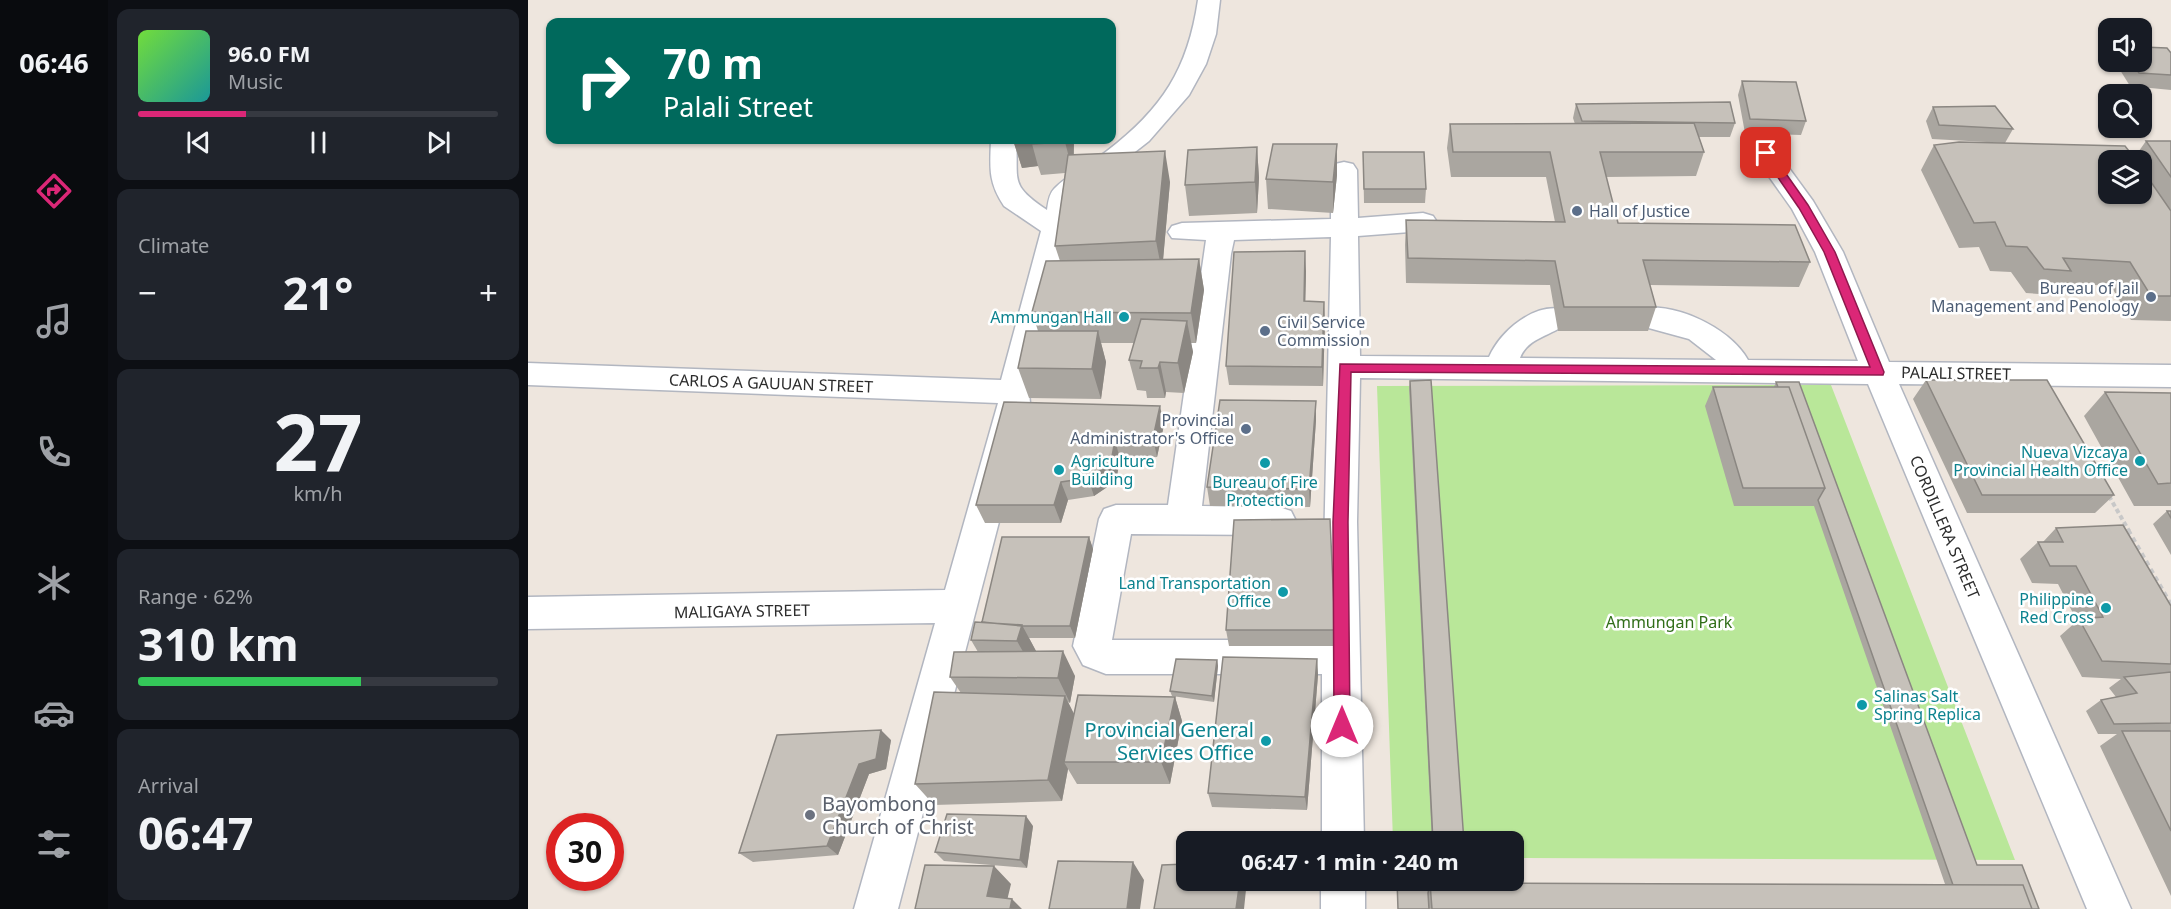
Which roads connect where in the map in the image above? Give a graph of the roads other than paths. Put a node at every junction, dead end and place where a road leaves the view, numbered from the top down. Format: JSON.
{"nodes":[{"id":1,"x":1209,"y":0,"type":"edge"},
{"id":2,"x":1004,"y":144,"type":"edge"},
{"id":3,"x":1766,"y":153,"type":"dead end"},
{"id":4,"x":1344,"y":170,"type":"dead end"},
{"id":5,"x":1423,"y":222,"type":"edge"},
{"id":6,"x":1055,"y":228,"type":"junction"},
{"id":7,"x":1345,"y":228,"type":"junction"},
{"id":8,"x":1182,"y":232,"type":"dead end"},
{"id":9,"x":1222,"y":232,"type":"junction"},
{"id":10,"x":1556,"y":317,"type":"dead end"},
{"id":11,"x":1644,"y":317,"type":"edge"},
{"id":12,"x":1345,"y":367,"type":"junction"},
{"id":13,"x":1502,"y":369,"type":"junction"},
{"id":14,"x":1738,"y":371,"type":"junction"},
{"id":15,"x":1878,"y":372,"type":"junction"},
{"id":16,"x":528,"y":374,"type":"edge"},
{"id":17,"x":2171,"y":375,"type":"edge"},
{"id":18,"x":1013,"y":392,"type":"junction"},
{"id":19,"x":1183,"y":520,"type":"junction"},
{"id":20,"x":1340,"y":522,"type":"junction"},
{"id":21,"x":957,"y":606,"type":"junction"},
{"id":22,"x":528,"y":613,"type":"edge"},
{"id":23,"x":1341,"y":657,"type":"junction"},
{"id":24,"x":1343,"y":831,"type":"edge"},
{"id":25,"x":1343,"y":891,"type":"edge"},
{"id":26,"x":876,"y":909,"type":"edge"},
{"id":27,"x":1343,"y":909,"type":"edge"},
{"id":28,"x":2109,"y":909,"type":"edge"}],
"edges":[{"from":1,"to":6,"type":"street"},
{"from":2,"to":6,"type":"street"},
{"from":3,"to":15,"type":"street","name":"CORDILLERA STREET"},
{"from":4,"to":7,"type":"street"},
{"from":5,"to":7,"type":"street"},
{"from":6,"to":18,"type":"street"},
{"from":7,"to":9,"type":"street"},
{"from":7,"to":12,"type":"street"},
{"from":8,"to":9,"type":"street"},
{"from":9,"to":19,"type":"street"},
{"from":10,"to":13,"type":"street"},
{"from":11,"to":14,"type":"street"},
{"from":12,"to":13,"type":"street","name":"PALALI STREET"},
{"from":12,"to":20,"type":"street"},
{"from":13,"to":14,"type":"street","name":"PALALI STREET"},
{"from":14,"to":15,"type":"street","name":"PALALI STREET"},
{"from":15,"to":17,"type":"street","name":"PALALI STREET"},
{"from":15,"to":28,"type":"street","name":"CORDILLERA STREET"},
{"from":16,"to":18,"type":"street","name":"CARLOS A GAUUAN STREET"},
{"from":18,"to":21,"type":"street"},
{"from":19,"to":20,"type":"street"},
{"from":19,"to":23,"type":"street"},
{"from":20,"to":23,"type":"street"},
{"from":21,"to":22,"type":"street","name":"MALIGAYA STREET"},
{"from":21,"to":26,"type":"street"},
{"from":23,"to":24,"type":"street"},
{"from":25,"to":27,"type":"street"}]}
